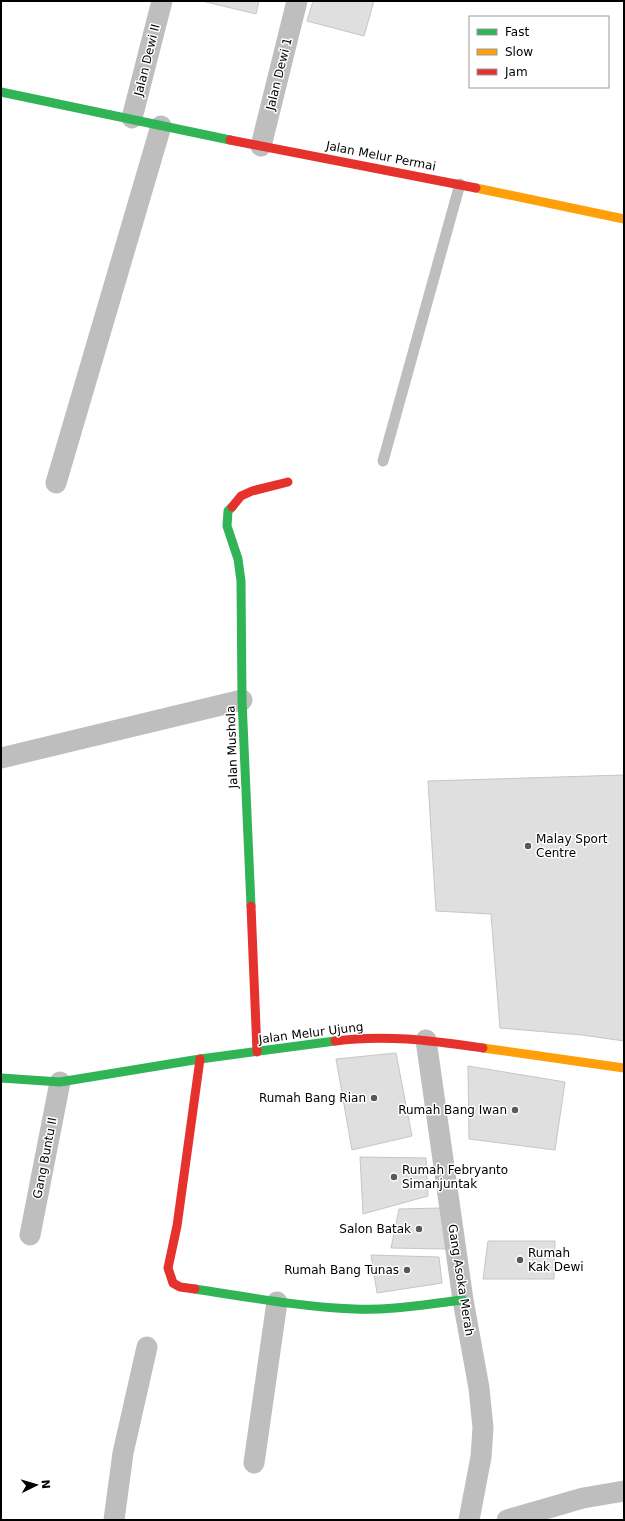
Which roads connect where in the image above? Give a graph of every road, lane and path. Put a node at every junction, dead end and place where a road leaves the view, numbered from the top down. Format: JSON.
{"nodes":[{"id":1,"x":162,"y":1,"type":"edge"},
{"id":2,"x":297,"y":1,"type":"edge"},
{"id":3,"x":1,"y":92,"type":"edge"},
{"id":4,"x":132,"y":118,"type":"junction"},
{"id":5,"x":161,"y":126,"type":"junction"},
{"id":6,"x":261,"y":146,"type":"junction"},
{"id":7,"x":460,"y":184,"type":"junction"},
{"id":8,"x":624,"y":219,"type":"edge"},
{"id":9,"x":382,"y":461,"type":"dead end"},
{"id":10,"x":288,"y":482,"type":"dead end"},
{"id":11,"x":56,"y":483,"type":"dead end"},
{"id":12,"x":242,"y":700,"type":"junction"},
{"id":13,"x":1,"y":758,"type":"edge"},
{"id":14,"x":426,"y":1040,"type":"junction"},
{"id":15,"x":257,"y":1052,"type":"junction"},
{"id":16,"x":200,"y":1059,"type":"junction"},
{"id":17,"x":624,"y":1068,"type":"edge"},
{"id":18,"x":1,"y":1078,"type":"edge"},
{"id":19,"x":60,"y":1082,"type":"junction"},
{"id":20,"x":30,"y":1235,"type":"dead end"},
{"id":21,"x":463,"y":1300,"type":"junction"},
{"id":22,"x":277,"y":1302,"type":"junction"},
{"id":23,"x":146,"y":1347,"type":"dead end"},
{"id":24,"x":254,"y":1464,"type":"dead end"},
{"id":25,"x":624,"y":1491,"type":"edge"},
{"id":26,"x":114,"y":1520,"type":"edge"},
{"id":27,"x":469,"y":1520,"type":"edge"},
{"id":28,"x":507,"y":1520,"type":"edge"}],
"edges":[{"from":1,"to":4,"type":"street","name":"Jalan Dewi II"},
{"from":2,"to":6,"type":"street","name":"Jalan Dewi 1"},
{"from":3,"to":4,"type":"street","name":"Jalan Melur Permai"},
{"from":4,"to":5,"type":"street","name":"Jalan Melur Permai"},
{"from":5,"to":6,"type":"street","name":"Jalan Melur Permai"},
{"from":5,"to":11,"type":"street"},
{"from":6,"to":7,"type":"street","name":"Jalan Melur Permai"},
{"from":7,"to":8,"type":"street","name":"Jalan Melur Permai"},
{"from":7,"to":9,"type":"lane"},
{"from":10,"to":12,"type":"street","name":"Jalan Mushola"},
{"from":12,"to":13,"type":"street"},
{"from":12,"to":15,"type":"street","name":"Jalan Mushola"},
{"from":14,"to":15,"type":"street","name":"Jalan Melur Ujung"},
{"from":14,"to":17,"type":"street","name":"Jalan Melur Ujung"},
{"from":14,"to":21,"type":"street","name":"Gang Asoka Merah"},
{"from":15,"to":16,"type":"street","name":"Jalan Melur Ujung"},
{"from":16,"to":19,"type":"street","name":"Jalan Melur Ujung"},
{"from":16,"to":22,"type":"street"},
{"from":18,"to":19,"type":"street","name":"Jalan Melur Ujung"},
{"from":19,"to":20,"type":"street","name":"Gang Buntu II"},
{"from":21,"to":22,"type":"street"},
{"from":21,"to":27,"type":"street","name":"Gang Asoka Merah"},
{"from":22,"to":24,"type":"street"},
{"from":23,"to":26,"type":"street"},
{"from":25,"to":28,"type":"street"}]}
